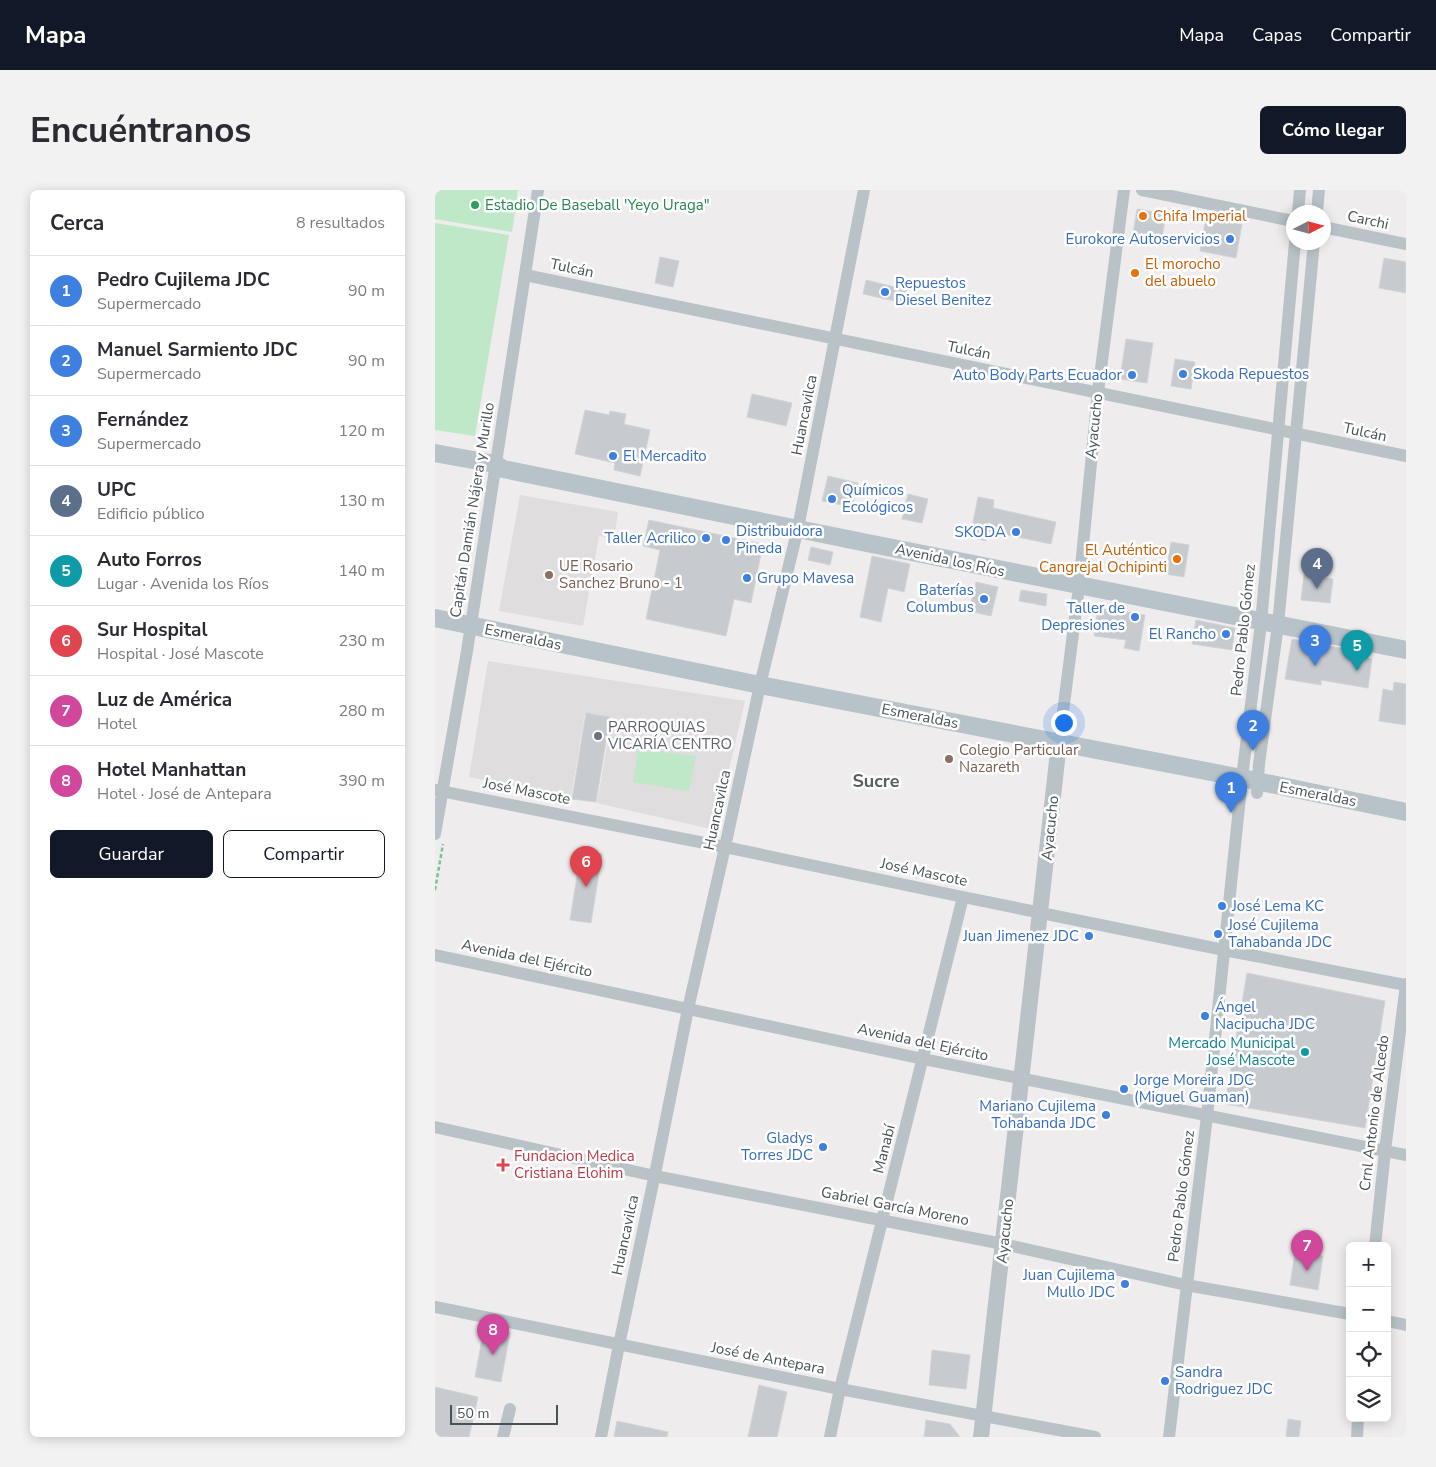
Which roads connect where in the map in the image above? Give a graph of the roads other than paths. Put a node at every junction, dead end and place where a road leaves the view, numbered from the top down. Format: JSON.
{"nodes":[{"id":1,"x":537,"y":190,"type":"edge"},
{"id":2,"x":864,"y":190,"type":"edge"},
{"id":3,"x":1124,"y":190,"type":"edge"},
{"id":4,"x":1142,"y":190,"type":"edge"},
{"id":5,"x":1300,"y":190,"type":"edge"},
{"id":6,"x":1319,"y":190,"type":"edge"},
{"id":7,"x":1299,"y":205,"type":"edge"},
{"id":8,"x":1318,"y":205,"type":"edge"},
{"id":9,"x":1286,"y":220,"type":"edge"},
{"id":10,"x":1331,"y":229,"type":"edge"},
{"id":11,"x":1406,"y":244,"type":"edge"},
{"id":12,"x":1294,"y":250,"type":"edge"},
{"id":13,"x":1313,"y":250,"type":"edge"},
{"id":14,"x":525,"y":274,"type":"junction"},
{"id":15,"x":835,"y":340,"type":"junction"},
{"id":16,"x":1098,"y":392,"type":"junction"},
{"id":17,"x":1279,"y":430,"type":"junction"},
{"id":18,"x":1295,"y":434,"type":"junction"},
{"id":19,"x":435,"y":453,"type":"edge"},
{"id":20,"x":1406,"y":456,"type":"edge"},
{"id":21,"x":495,"y":464,"type":"junction"},
{"id":22,"x":799,"y":522,"type":"junction"},
{"id":23,"x":1079,"y":580,"type":"junction"},
{"id":24,"x":435,"y":618,"type":"edge"},
{"id":25,"x":1270,"y":618,"type":"junction"},
{"id":26,"x":435,"y":629,"type":"edge"},
{"id":27,"x":470,"y":631,"type":"junction"},
{"id":28,"x":1406,"y":640,"type":"edge"},
{"id":29,"x":1406,"y":650,"type":"edge"},
{"id":30,"x":759,"y":690,"type":"junction"},
{"id":31,"x":1059,"y":748,"type":"junction"},
{"id":32,"x":1249,"y":786,"type":"junction"},
{"id":33,"x":439,"y":791,"type":"edge"},
{"id":34,"x":1406,"y":812,"type":"edge"},
{"id":35,"x":1406,"y":822,"type":"edge"},
{"id":36,"x":435,"y":834,"type":"edge"},
{"id":37,"x":725,"y":847,"type":"junction"},
{"id":38,"x":963,"y":897,"type":"junction"},
{"id":39,"x":1040,"y":913,"type":"junction"},
{"id":40,"x":1224,"y":950,"type":"junction"},
{"id":41,"x":435,"y":955,"type":"edge"},
{"id":42,"x":1406,"y":985,"type":"edge"},
{"id":43,"x":688,"y":1009,"type":"junction"},
{"id":44,"x":923,"y":1059,"type":"junction"},
{"id":45,"x":1022,"y":1078,"type":"junction"},
{"id":46,"x":1207,"y":1116,"type":"junction"},
{"id":47,"x":435,"y":1127,"type":"edge"},
{"id":48,"x":1385,"y":1151,"type":"junction"},
{"id":49,"x":1406,"y":1155,"type":"edge"},
{"id":50,"x":655,"y":1176,"type":"junction"},
{"id":51,"x":883,"y":1220,"type":"junction"},
{"id":52,"x":1375,"y":1242,"type":"edge"},
{"id":53,"x":1003,"y":1244,"type":"junction"},
{"id":54,"x":1186,"y":1285,"type":"junction"},
{"id":55,"x":435,"y":1307,"type":"edge"},
{"id":56,"x":1346,"y":1313,"type":"edge"},
{"id":57,"x":1391,"y":1322,"type":"edge"},
{"id":58,"x":1406,"y":1325,"type":"edge"},
{"id":59,"x":619,"y":1345,"type":"junction"},
{"id":60,"x":840,"y":1389,"type":"junction"},
{"id":61,"x":510,"y":1409,"type":"dead end"},
{"id":62,"x":983,"y":1416,"type":"junction"},
{"id":63,"x":1358,"y":1422,"type":"edge"},
{"id":64,"x":503,"y":1437,"type":"edge"},
{"id":65,"x":601,"y":1437,"type":"edge"},
{"id":66,"x":830,"y":1437,"type":"edge"},
{"id":67,"x":981,"y":1437,"type":"edge"},
{"id":68,"x":1095,"y":1437,"type":"edge"},
{"id":69,"x":1169,"y":1437,"type":"edge"},
{"id":70,"x":1357,"y":1437,"type":"edge"}],
"edges":[{"from":1,"to":14,"type":"street","name":"Capitán Damián Nájera y Murillo"},
{"from":2,"to":15,"type":"street","name":"Huancavilca"},
{"from":3,"to":16,"type":"street","name":"Ayacucho"},
{"from":4,"to":9,"type":"street"},
{"from":5,"to":7,"type":"street"},
{"from":6,"to":8,"type":"street"},
{"from":10,"to":11,"type":"street","name":"Carchi"},
{"from":12,"to":17,"type":"street","name":"Pedro Pablo Gómez"},
{"from":13,"to":18,"type":"street","name":"Pedro Pablo Gómez"},
{"from":14,"to":15,"type":"street","name":"Tulcán"},
{"from":14,"to":21,"type":"street","name":"Capitán Damián Nájera y Murillo"},
{"from":15,"to":16,"type":"street","name":"Tulcán"},
{"from":15,"to":22,"type":"street","name":"Huancavilca"},
{"from":16,"to":17,"type":"street","name":"Tulcán"},
{"from":16,"to":23,"type":"street","name":"Ayacucho"},
{"from":17,"to":18,"type":"street","name":"Tulcán"},
{"from":17,"to":25,"type":"street","name":"Pedro Pablo Gómez"},
{"from":18,"to":20,"type":"street","name":"Tulcán"},
{"from":18,"to":25,"type":"street","name":"Pedro Pablo Gómez"},
{"from":19,"to":21,"type":"main road","name":"Avenida los Ríos"},
{"from":21,"to":22,"type":"main road","name":"Avenida los Ríos"},
{"from":21,"to":27,"type":"street","name":"Capitán Damián Nájera y Murillo"},
{"from":22,"to":23,"type":"main road","name":"Avenida los Ríos"},
{"from":22,"to":30,"type":"street","name":"Huancavilca"},
{"from":23,"to":25,"type":"main road","name":"Avenida los Ríos"},
{"from":23,"to":31,"type":"street","name":"Ayacucho"},
{"from":24,"to":27,"type":"main road","name":"Esmeraldas"},
{"from":25,"to":28,"type":"main road","name":"Avenida los Ríos"},
{"from":25,"to":29,"type":"main road","name":"Avenida los Ríos"},
{"from":25,"to":32,"type":"street","name":"Pedro Pablo Gómez"},
{"from":26,"to":27,"type":"main road","name":"Esmeraldas"},
{"from":27,"to":30,"type":"main road","name":"Esmeraldas"},
{"from":27,"to":33,"type":"street","name":"Capitán Damián Nájera y Murillo"},
{"from":30,"to":31,"type":"main road","name":"Esmeraldas"},
{"from":30,"to":37,"type":"street","name":"Huancavilca"},
{"from":31,"to":32,"type":"main road","name":"Esmeraldas"},
{"from":31,"to":39,"type":"street","name":"Ayacucho"},
{"from":32,"to":34,"type":"main road","name":"Esmeraldas"},
{"from":32,"to":35,"type":"main road","name":"Esmeraldas"},
{"from":32,"to":40,"type":"street","name":"Pedro Pablo Gómez"},
{"from":33,"to":36,"type":"street","name":"Capitán Damián Nájera y Murillo"},
{"from":33,"to":37,"type":"street","name":"José Mascote"},
{"from":37,"to":38,"type":"street","name":"José Mascote"},
{"from":37,"to":43,"type":"street","name":"Huancavilca"},
{"from":38,"to":39,"type":"street","name":"José Mascote"},
{"from":38,"to":44,"type":"street","name":"Manabí"},
{"from":39,"to":40,"type":"street","name":"José Mascote"},
{"from":39,"to":45,"type":"street","name":"Ayacucho"},
{"from":40,"to":42,"type":"street","name":"José Mascote"},
{"from":40,"to":46,"type":"street","name":"Pedro Pablo Gómez"},
{"from":41,"to":43,"type":"street","name":"Avenida del Ejército"},
{"from":42,"to":48,"type":"street","name":"Crnl Antonio de Alcedo"},
{"from":43,"to":44,"type":"street","name":"Avenida del Ejército"},
{"from":43,"to":50,"type":"street","name":"Huancavilca"},
{"from":44,"to":45,"type":"street","name":"Avenida del Ejército"},
{"from":44,"to":51,"type":"street","name":"Manabí"},
{"from":45,"to":46,"type":"street","name":"Avenida del Ejército"},
{"from":45,"to":53,"type":"street","name":"Ayacucho"},
{"from":46,"to":48,"type":"street","name":"Avenida del Ejército"},
{"from":46,"to":54,"type":"street","name":"Pedro Pablo Gómez"},
{"from":47,"to":50,"type":"street","name":"Gabriel García Moreno"},
{"from":48,"to":49,"type":"street","name":"Avenida del Ejército"},
{"from":48,"to":52,"type":"street","name":"Crnl Antonio de Alcedo"},
{"from":50,"to":51,"type":"street","name":"Gabriel García Moreno"},
{"from":50,"to":59,"type":"street","name":"Huancavilca"},
{"from":51,"to":53,"type":"street","name":"Gabriel García Moreno"},
{"from":51,"to":60,"type":"street","name":"Manabí"},
{"from":53,"to":54,"type":"street","name":"Gabriel García Moreno"},
{"from":53,"to":62,"type":"street","name":"Ayacucho"},
{"from":54,"to":56,"type":"street","name":"Gabriel García Moreno"},
{"from":54,"to":69,"type":"street","name":"Pedro Pablo Gómez"},
{"from":55,"to":59,"type":"street","name":"José de Antepara"},
{"from":57,"to":58,"type":"street"},
{"from":59,"to":60,"type":"street","name":"José de Antepara"},
{"from":59,"to":65,"type":"street","name":"Huancavilca"},
{"from":60,"to":62,"type":"street","name":"José de Antepara"},
{"from":60,"to":66,"type":"street","name":"Manabí"},
{"from":61,"to":64,"type":"street"},
{"from":62,"to":67,"type":"street","name":"Ayacucho"},
{"from":62,"to":68,"type":"street","name":"José de Antepara"},
{"from":63,"to":70,"type":"street"}]}
